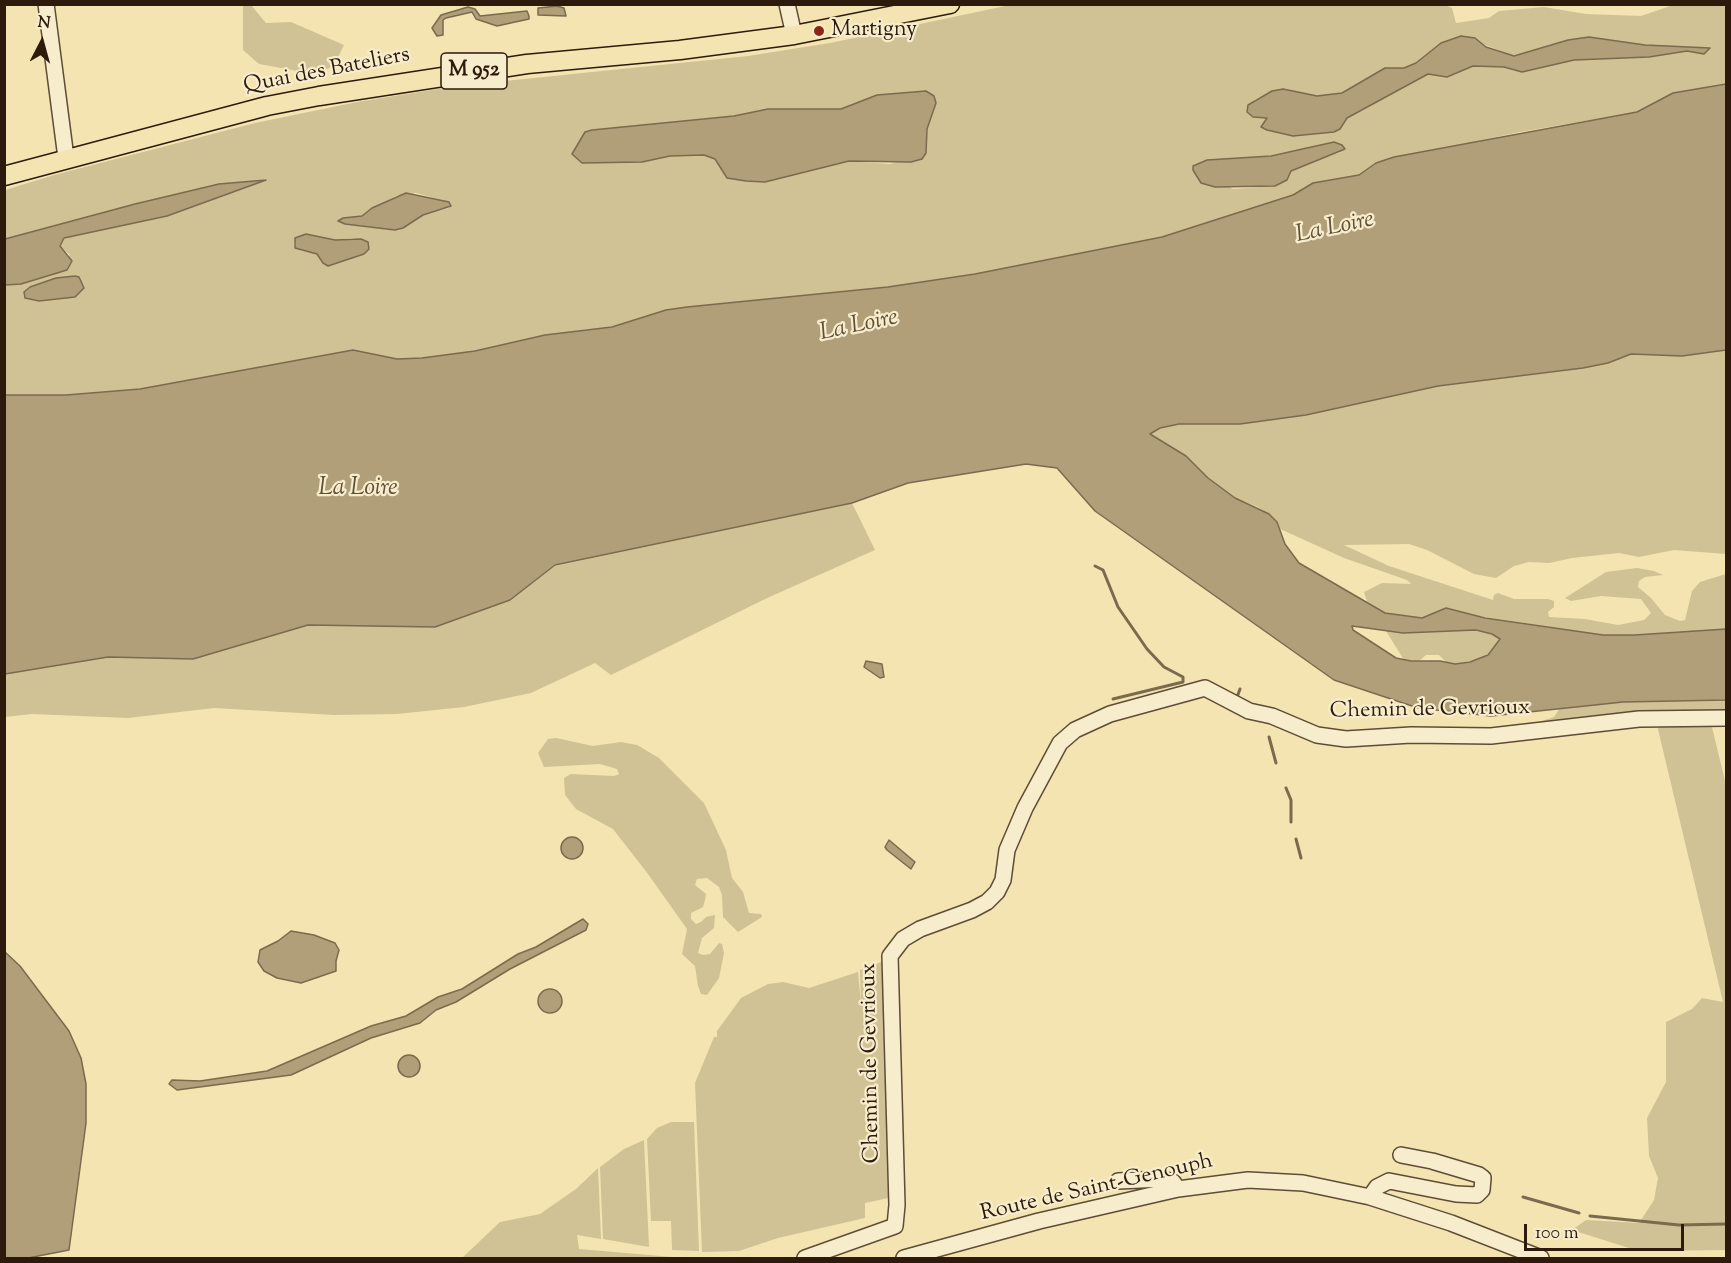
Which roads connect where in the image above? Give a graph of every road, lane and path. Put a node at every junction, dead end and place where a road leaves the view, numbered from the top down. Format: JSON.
{"nodes":[{"id":1,"x":46,"y":4,"type":"edge"},
{"id":2,"x":787,"y":4,"type":"edge"},
{"id":3,"x":950,"y":4,"type":"edge"},
{"id":4,"x":794,"y":35,"type":"junction"},
{"id":5,"x":66,"y":158,"type":"junction"},
{"id":6,"x":4,"y":176,"type":"edge"},
{"id":7,"x":1726,"y":718,"type":"edge"},
{"id":8,"x":1401,"y":1155,"type":"dead end"},
{"id":9,"x":1118,"y":1181,"type":"dead end"},
{"id":10,"x":1178,"y":1189,"type":"junction"},
{"id":11,"x":1370,"y":1197,"type":"junction"},
{"id":12,"x":805,"y":1258,"type":"edge"},
{"id":13,"x":904,"y":1258,"type":"edge"},
{"id":14,"x":1541,"y":1258,"type":"edge"}],
"edges":[{"from":1,"to":5,"type":"street"},
{"from":2,"to":4,"type":"street"},
{"from":3,"to":4,"type":"main road","name":"Quai des Bateliers","number":"M 952"},
{"from":4,"to":5,"type":"main road","name":"Quai des Bateliers","number":"M 952"},
{"from":5,"to":6,"type":"main road","name":"Quai des Bateliers","number":"M 952"},
{"from":7,"to":12,"type":"street","name":"Chemin de Gevrioux"},
{"from":8,"to":11,"type":"street"},
{"from":9,"to":10,"type":"street"},
{"from":10,"to":11,"type":"street","name":"Route de Saint-Genouph"},
{"from":10,"to":13,"type":"street","name":"Route de Saint-Genouph"},
{"from":11,"to":14,"type":"street","name":"Route de Saint-Genouph"}]}
